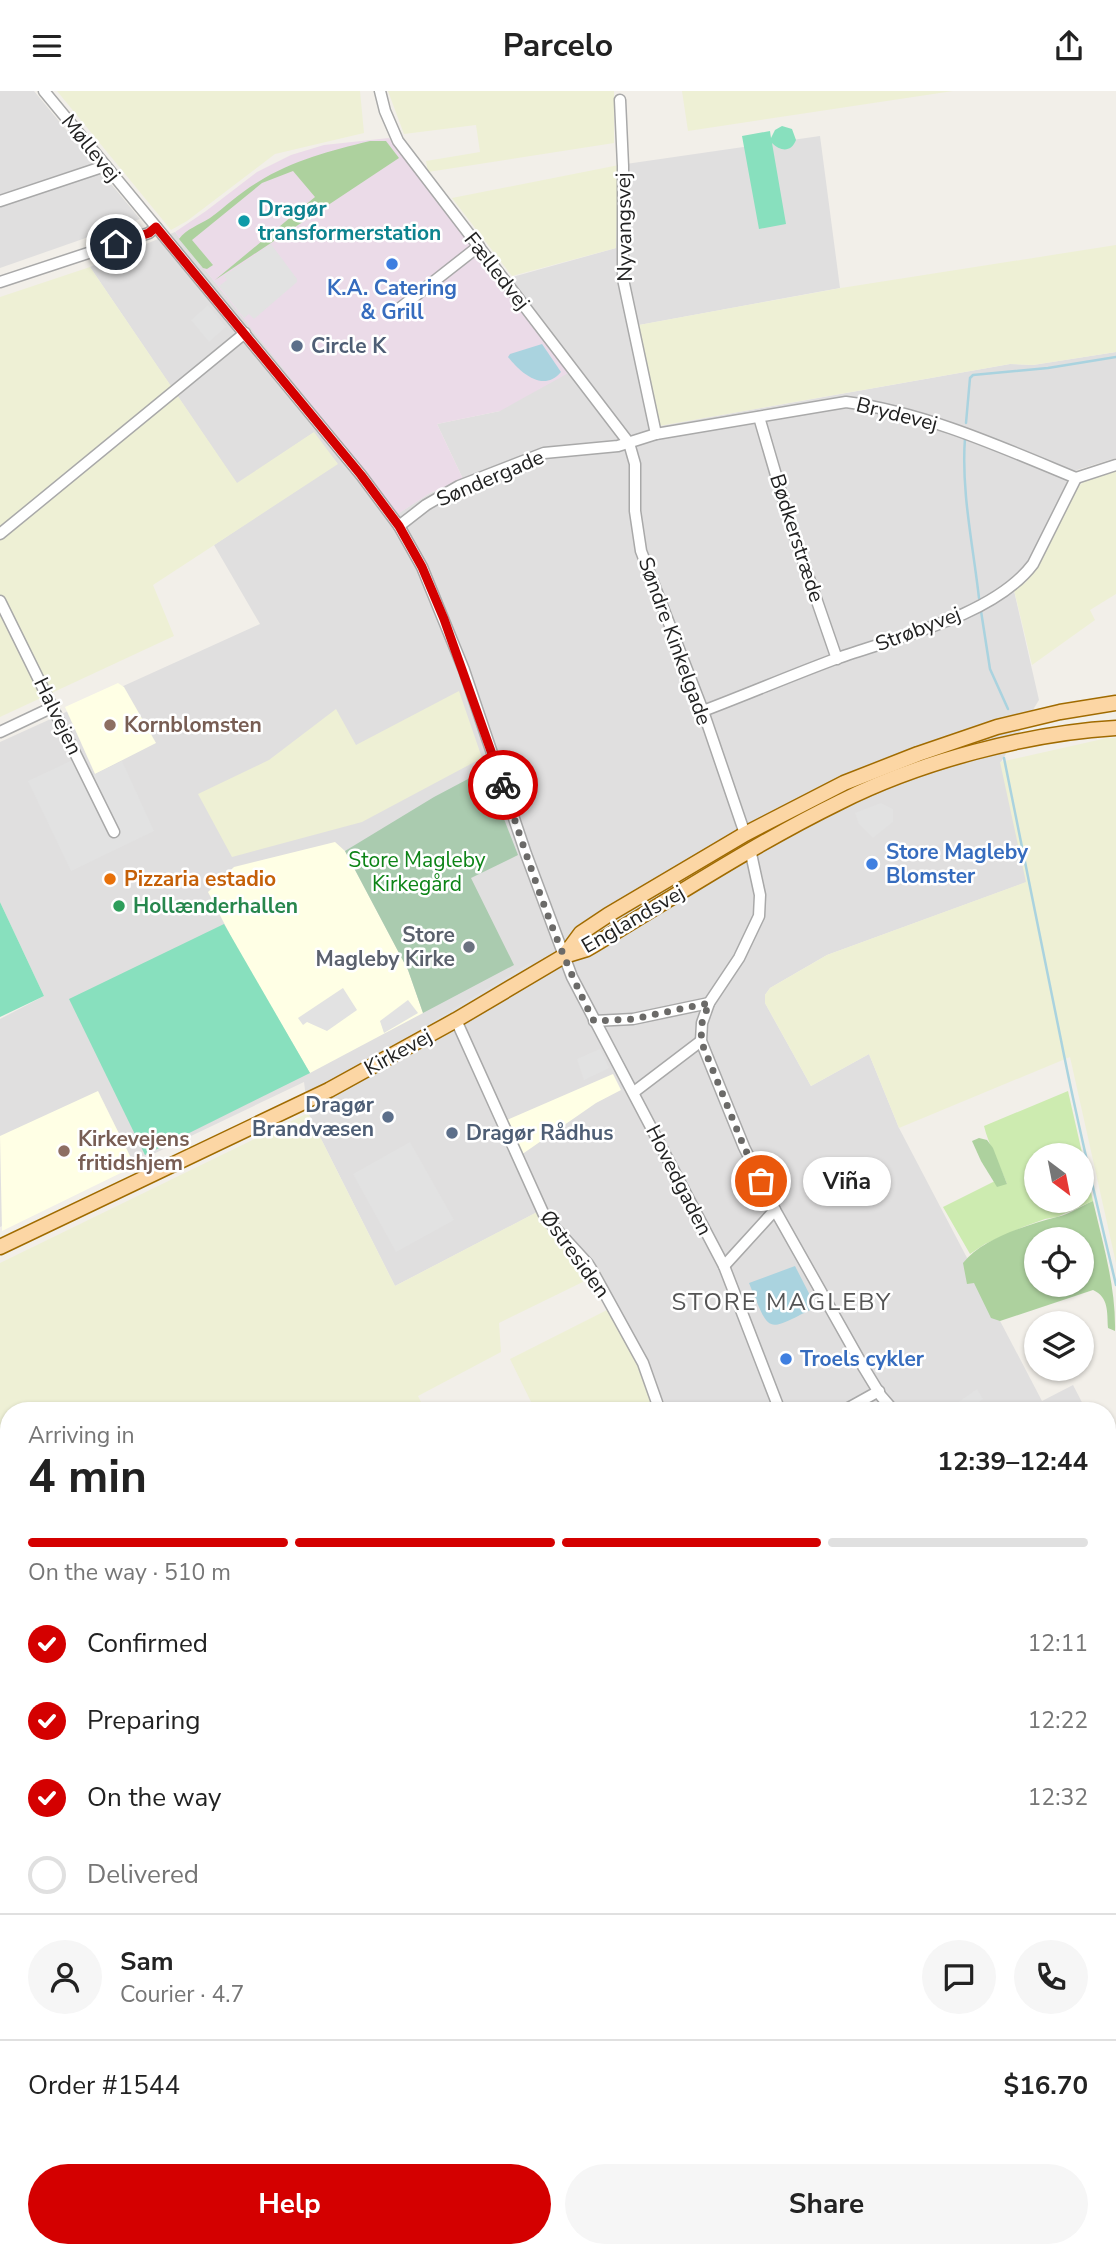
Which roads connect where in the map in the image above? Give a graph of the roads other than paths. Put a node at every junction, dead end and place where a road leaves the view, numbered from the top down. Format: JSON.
{"nodes":[{"id":1,"x":44,"y":91,"type":"edge"},
{"id":2,"x":380,"y":91,"type":"edge"},
{"id":3,"x":620,"y":100,"type":"dead end"},
{"id":4,"x":106,"y":166,"type":"junction"},
{"id":5,"x":0,"y":201,"type":"edge"},
{"id":6,"x":156,"y":227,"type":"junction"},
{"id":7,"x":479,"y":246,"type":"junction"},
{"id":8,"x":0,"y":282,"type":"edge"},
{"id":9,"x":400,"y":308,"type":"dead end"},
{"id":10,"x":245,"y":333,"type":"junction"},
{"id":11,"x":759,"y":417,"type":"junction"},
{"id":12,"x":656,"y":434,"type":"junction"},
{"id":13,"x":629,"y":443,"type":"junction"},
{"id":14,"x":1116,"y":465,"type":"edge"},
{"id":15,"x":1076,"y":478,"type":"junction"},
{"id":16,"x":399,"y":526,"type":"junction"},
{"id":17,"x":0,"y":534,"type":"edge"},
{"id":18,"x":0,"y":601,"type":"edge"},
{"id":19,"x":837,"y":659,"type":"junction"},
{"id":20,"x":1116,"y":703,"type":"edge"},
{"id":21,"x":53,"y":707,"type":"junction"},
{"id":22,"x":703,"y":711,"type":"junction"},
{"id":23,"x":1116,"y":728,"type":"edge"},
{"id":24,"x":0,"y":732,"type":"edge"},
{"id":25,"x":114,"y":832,"type":"dead end"},
{"id":26,"x":746,"y":834,"type":"junction"},
{"id":27,"x":750,"y":849,"type":"junction"},
{"id":28,"x":564,"y":956,"type":"junction"},
{"id":29,"x":709,"y":1003,"type":"junction"},
{"id":30,"x":456,"y":1020,"type":"junction"},
{"id":31,"x":594,"y":1021,"type":"junction"},
{"id":32,"x":701,"y":1041,"type":"junction"},
{"id":33,"x":634,"y":1092,"type":"junction"},
{"id":34,"x":775,"y":1210,"type":"junction"},
{"id":35,"x":0,"y":1247,"type":"edge"},
{"id":36,"x":724,"y":1266,"type":"junction"},
{"id":37,"x":879,"y":1391,"type":"junction"},
{"id":38,"x":657,"y":1402,"type":"edge"},
{"id":39,"x":777,"y":1402,"type":"edge"},
{"id":40,"x":859,"y":1402,"type":"edge"},
{"id":41,"x":887,"y":1402,"type":"edge"}],
"edges":[{"from":1,"to":4,"type":"street","name":"Møllevej"},
{"from":2,"to":7,"type":"street","name":"Fælledvej"},
{"from":3,"to":12,"type":"street","name":"Nyvangsvej"},
{"from":4,"to":5,"type":"street"},
{"from":4,"to":6,"type":"street","name":"Møllevej"},
{"from":6,"to":8,"type":"street"},
{"from":6,"to":10,"type":"street","name":"Møllevej"},
{"from":7,"to":9,"type":"street"},
{"from":7,"to":13,"type":"street","name":"Fælledvej"},
{"from":10,"to":16,"type":"street","name":"Møllevej"},
{"from":10,"to":17,"type":"street"},
{"from":11,"to":12,"type":"street","name":"Brydevej"},
{"from":11,"to":15,"type":"street","name":"Brydevej"},
{"from":11,"to":19,"type":"street","name":"Bødkerstræde"},
{"from":12,"to":13,"type":"street","name":"Brydevej"},
{"from":13,"to":16,"type":"street","name":"Søndergade"},
{"from":13,"to":22,"type":"street","name":"Søndre Kinkelgade"},
{"from":14,"to":15,"type":"street"},
{"from":15,"to":19,"type":"street","name":"Strøbyvej"},
{"from":16,"to":28,"type":"street","name":"Møllevej"},
{"from":18,"to":21,"type":"street","name":"Halvejen"},
{"from":19,"to":22,"type":"street","name":"Strøbyvej"},
{"from":20,"to":26,"type":"main road","name":"Englandsvej"},
{"from":21,"to":24,"type":"street"},
{"from":21,"to":25,"type":"street","name":"Halvejen"},
{"from":22,"to":26,"type":"street","name":"Søndre Kinkelgade"},
{"from":23,"to":27,"type":"main road","name":"Englandsvej"},
{"from":26,"to":28,"type":"main road","name":"Englandsvej"},
{"from":27,"to":28,"type":"main road","name":"Englandsvej"},
{"from":27,"to":29,"type":"street"},
{"from":28,"to":30,"type":"main road","name":"Kirkevej"},
{"from":28,"to":31,"type":"street","name":"Hovedgaden"},
{"from":29,"to":31,"type":"street"},
{"from":29,"to":32,"type":"street"},
{"from":30,"to":35,"type":"main road","name":"Kirkevej"},
{"from":30,"to":38,"type":"street","name":"Østresiden"},
{"from":31,"to":33,"type":"street","name":"Hovedgaden"},
{"from":32,"to":33,"type":"street"},
{"from":32,"to":34,"type":"street"},
{"from":33,"to":36,"type":"street","name":"Hovedgaden"},
{"from":34,"to":36,"type":"street"},
{"from":34,"to":37,"type":"street"},
{"from":36,"to":39,"type":"street","name":"Hovedgaden"},
{"from":37,"to":40,"type":"street"},
{"from":37,"to":41,"type":"street"}]}
